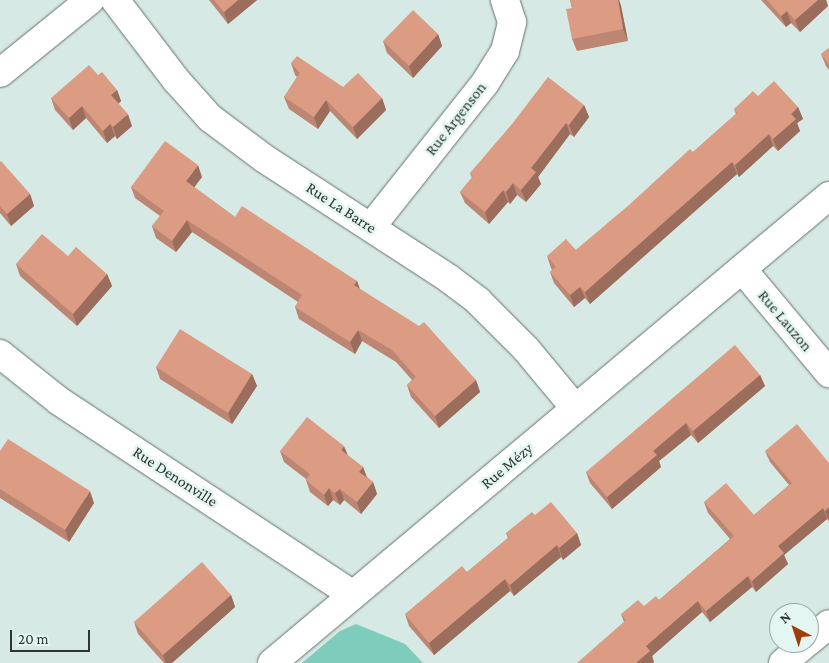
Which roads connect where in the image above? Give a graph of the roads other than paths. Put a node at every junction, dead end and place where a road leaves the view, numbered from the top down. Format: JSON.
{"nodes":[{"id":1,"x":90,"y":0,"type":"edge"},
{"id":2,"x":115,"y":0,"type":"edge"},
{"id":3,"x":505,"y":0,"type":"edge"},
{"id":4,"x":0,"y":73,"type":"edge"},
{"id":5,"x":829,"y":196,"type":"edge"},
{"id":6,"x":370,"y":227,"type":"junction"},
{"id":7,"x":742,"y":269,"type":"junction"},
{"id":8,"x":0,"y":354,"type":"edge"},
{"id":9,"x":829,"y":373,"type":"edge"},
{"id":10,"x":575,"y":408,"type":"junction"},
{"id":11,"x":353,"y":595,"type":"junction"},
{"id":12,"x":829,"y":624,"type":"edge"},
{"id":13,"x":819,"y":633,"type":"edge"},
{"id":14,"x":794,"y":653,"type":"edge"},
{"id":15,"x":272,"y":663,"type":"edge"},
{"id":16,"x":782,"y":663,"type":"edge"}],
"edges":[{"from":1,"to":4,"type":"street"},
{"from":2,"to":6,"type":"street","name":"Rue La Barre"},
{"from":3,"to":6,"type":"street","name":"Rue Argenson"},
{"from":5,"to":7,"type":"street","name":"Rue Mézy"},
{"from":6,"to":10,"type":"street","name":"Rue La Barre"},
{"from":7,"to":9,"type":"street","name":"Rue Lauzon"},
{"from":7,"to":10,"type":"street","name":"Rue Mézy"},
{"from":8,"to":11,"type":"street","name":"Rue Denonville"},
{"from":10,"to":11,"type":"street","name":"Rue Mézy"},
{"from":11,"to":15,"type":"street","name":"Rue Mézy"},
{"from":12,"to":13,"type":"street"},
{"from":14,"to":16,"type":"street"}]}
